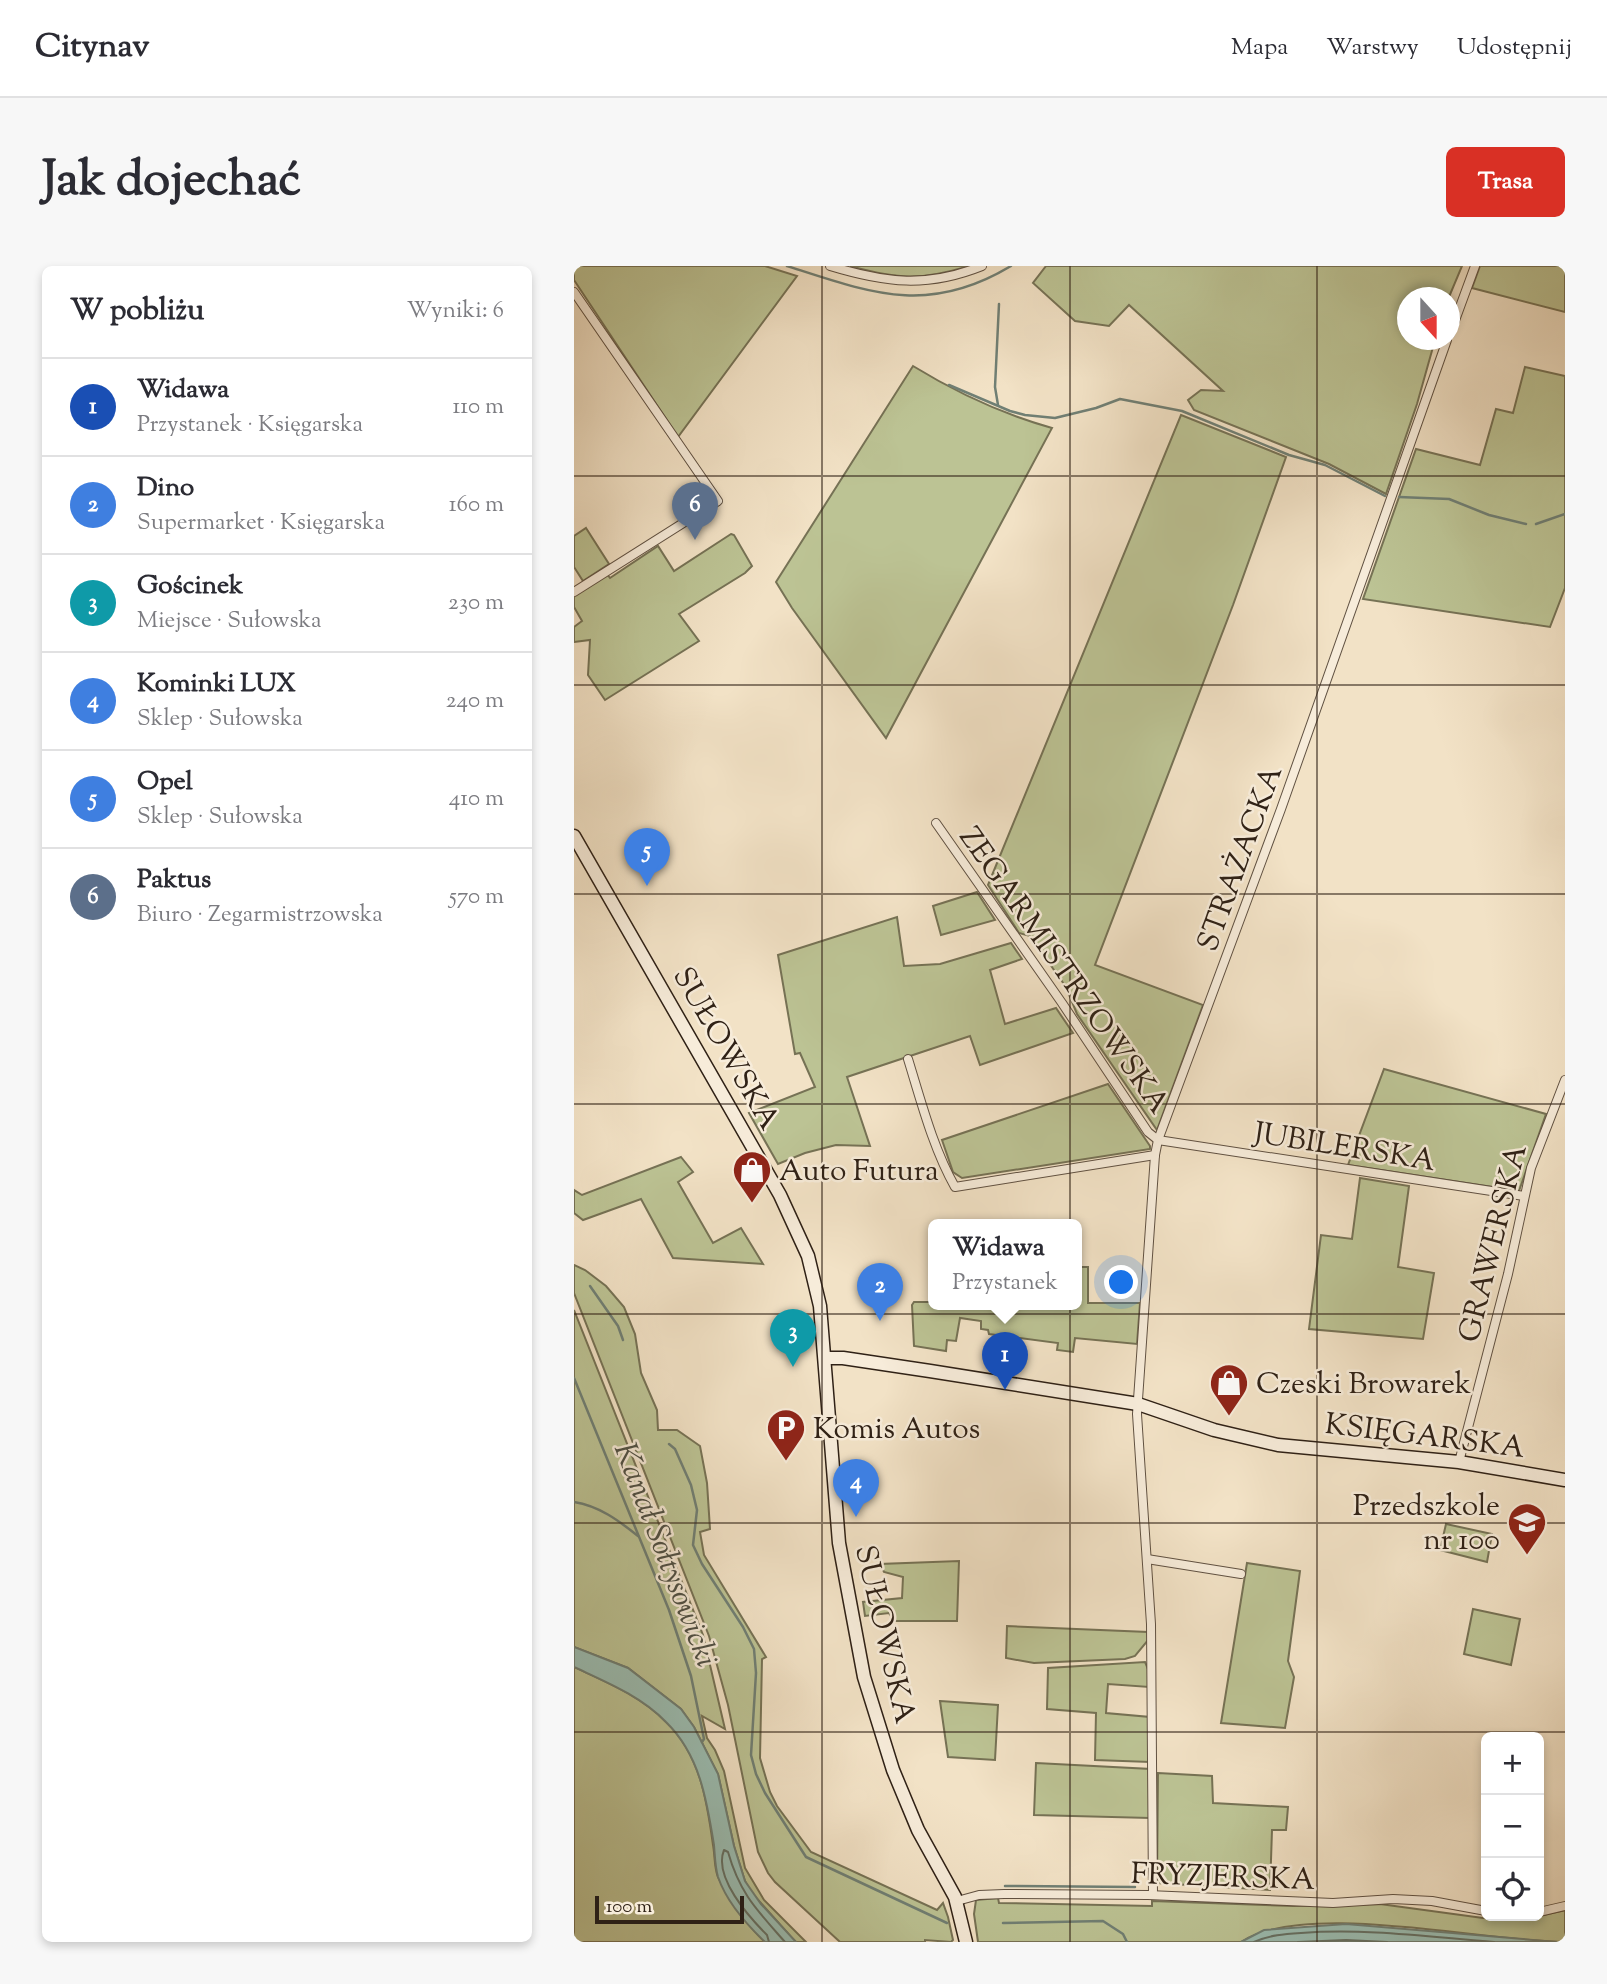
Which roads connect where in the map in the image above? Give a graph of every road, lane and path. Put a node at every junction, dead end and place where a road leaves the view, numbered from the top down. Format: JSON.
{"nodes":[{"id":1,"x":830,"y":266,"type":"edge"},
{"id":2,"x":982,"y":266,"type":"edge"},
{"id":3,"x":1475,"y":266,"type":"edge"},
{"id":4,"x":574,"y":292,"type":"edge"},
{"id":5,"x":1460,"y":307,"type":"edge"},
{"id":6,"x":1443,"y":350,"type":"edge"},
{"id":7,"x":574,"y":592,"type":"edge"},
{"id":8,"x":936,"y":823,"type":"dead end"},
{"id":9,"x":574,"y":836,"type":"edge"},
{"id":10,"x":908,"y":1059,"type":"dead end"},
{"id":11,"x":1565,"y":1080,"type":"edge"},
{"id":12,"x":1158,"y":1140,"type":"junction"},
{"id":13,"x":1155,"y":1155,"type":"junction"},
{"id":14,"x":1524,"y":1196,"type":"junction"},
{"id":15,"x":825,"y":1358,"type":"junction"},
{"id":16,"x":1138,"y":1404,"type":"junction"},
{"id":17,"x":1459,"y":1462,"type":"junction"},
{"id":18,"x":1565,"y":1480,"type":"edge"},
{"id":19,"x":1147,"y":1559,"type":"junction"},
{"id":20,"x":1241,"y":1574,"type":"dead end"},
{"id":21,"x":1153,"y":1895,"type":"junction"},
{"id":22,"x":957,"y":1902,"type":"junction"},
{"id":23,"x":1565,"y":1906,"type":"edge"},
{"id":24,"x":1481,"y":1910,"type":"edge"},
{"id":25,"x":1544,"y":1911,"type":"edge"},
{"id":26,"x":966,"y":1942,"type":"edge"}],
"edges":[{"from":1,"to":2,"type":"street"},
{"from":3,"to":5,"type":"street"},
{"from":4,"to":7,"type":"street"},
{"from":6,"to":12,"type":"street","name":"STRAŻACKA"},
{"from":8,"to":12,"type":"street","name":"ZEGARMISTRZOWSKA"},
{"from":9,"to":15,"type":"main road","name":"SUŁOWSKA"},
{"from":10,"to":13,"type":"street"},
{"from":11,"to":14,"type":"street","name":"GRAWERSKA"},
{"from":12,"to":13,"type":"street","name":"STRAŻACKA"},
{"from":12,"to":14,"type":"street","name":"JUBILERSKA"},
{"from":13,"to":16,"type":"street","name":"STRAŻACKA"},
{"from":14,"to":17,"type":"street","name":"GRAWERSKA"},
{"from":15,"to":16,"type":"main road","name":"KSIĘGARSKA"},
{"from":15,"to":22,"type":"main road","name":"SUŁOWSKA"},
{"from":16,"to":17,"type":"main road","name":"KSIĘGARSKA"},
{"from":16,"to":19,"type":"street","name":"STRAŻACKA"},
{"from":17,"to":18,"type":"main road","name":"KSIĘGARSKA"},
{"from":19,"to":20,"type":"street"},
{"from":19,"to":21,"type":"street","name":"STRAŻACKA"},
{"from":21,"to":22,"type":"street","name":"FRYZJERSKA"},
{"from":21,"to":24,"type":"street","name":"FRYZJERSKA"},
{"from":22,"to":26,"type":"main road","name":"SUŁOWSKA"},
{"from":23,"to":25,"type":"street"}]}
